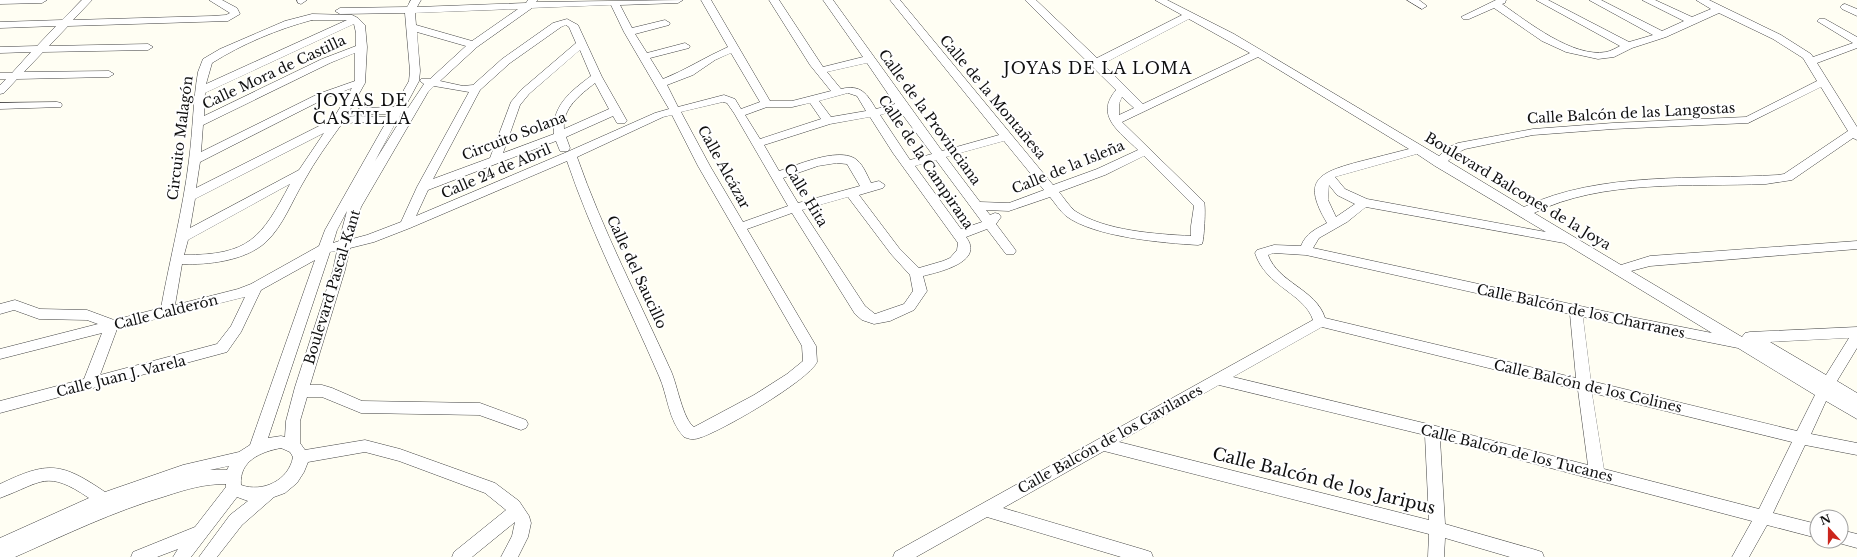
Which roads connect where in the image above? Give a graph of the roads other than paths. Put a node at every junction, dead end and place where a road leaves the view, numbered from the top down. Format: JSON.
{"nodes":[{"id":1,"x":42,"y":0,"type":"edge"},
{"id":2,"x":86,"y":0,"type":"edge"},
{"id":3,"x":214,"y":0,"type":"edge"},
{"id":4,"x":652,"y":0,"type":"edge"},
{"id":5,"x":678,"y":0,"type":"edge"},
{"id":6,"x":706,"y":0,"type":"edge"},
{"id":7,"x":774,"y":0,"type":"edge"},
{"id":8,"x":828,"y":0,"type":"edge"},
{"id":9,"x":895,"y":0,"type":"edge"},
{"id":10,"x":1030,"y":0,"type":"edge"},
{"id":11,"x":1160,"y":0,"type":"edge"},
{"id":12,"x":1412,"y":0,"type":"edge"},
{"id":13,"x":1541,"y":0,"type":"edge"},
{"id":14,"x":1594,"y":0,"type":"edge"},
{"id":15,"x":1647,"y":0,"type":"edge"},
{"id":16,"x":1701,"y":0,"type":"edge"},
{"id":17,"x":0,"y":1,"type":"edge"},
{"id":18,"x":614,"y":2,"type":"junction"},
{"id":19,"x":1500,"y":2,"type":"edge"},
{"id":20,"x":531,"y":3,"type":"edge"},
{"id":21,"x":413,"y":5,"type":"edge"},
{"id":22,"x":1422,"y":6,"type":"dead end"},
{"id":23,"x":1845,"y":7,"type":"dead end"},
{"id":24,"x":1719,"y":9,"type":"junction"},
{"id":25,"x":323,"y":11,"type":"dead end"},
{"id":26,"x":1857,"y":14,"type":"edge"},
{"id":27,"x":1190,"y":15,"type":"junction"},
{"id":28,"x":1466,"y":17,"type":"dead end"},
{"id":29,"x":355,"y":20,"type":"junction"},
{"id":30,"x":1692,"y":21,"type":"junction"},
{"id":31,"x":1822,"y":21,"type":"dead end"},
{"id":32,"x":64,"y":23,"type":"junction"},
{"id":33,"x":665,"y":23,"type":"dead end"},
{"id":34,"x":0,"y":25,"type":"edge"},
{"id":35,"x":412,"y":27,"type":"junction"},
{"id":36,"x":629,"y":32,"type":"junction"},
{"id":37,"x":1662,"y":35,"type":"junction"},
{"id":38,"x":1857,"y":41,"type":"edge"},
{"id":39,"x":473,"y":44,"type":"junction"},
{"id":40,"x":581,"y":44,"type":"junction"},
{"id":41,"x":1857,"y":45,"type":"edge"},
{"id":42,"x":685,"y":46,"type":"dead end"},
{"id":43,"x":1628,"y":46,"type":"junction"},
{"id":44,"x":148,"y":47,"type":"dead end"},
{"id":45,"x":362,"y":47,"type":"junction"},
{"id":46,"x":733,"y":48,"type":"junction"},
{"id":47,"x":40,"y":49,"type":"junction"},
{"id":48,"x":0,"y":50,"type":"edge"},
{"id":49,"x":1258,"y":53,"type":"junction"},
{"id":50,"x":644,"y":57,"type":"junction"},
{"id":51,"x":869,"y":58,"type":"junction"},
{"id":52,"x":1812,"y":62,"type":"junction"},
{"id":53,"x":1096,"y":63,"type":"junction"},
{"id":54,"x":820,"y":71,"type":"junction"},
{"id":55,"x":109,"y":74,"type":"dead end"},
{"id":56,"x":0,"y":76,"type":"edge"},
{"id":57,"x":15,"y":76,"type":"junction"},
{"id":58,"x":597,"y":77,"type":"junction"},
{"id":59,"x":1824,"y":82,"type":"junction"},
{"id":60,"x":360,"y":83,"type":"junction"},
{"id":61,"x":661,"y":84,"type":"junction"},
{"id":62,"x":412,"y":85,"type":"junction"},
{"id":63,"x":428,"y":86,"type":"junction"},
{"id":64,"x":476,"y":88,"type":"junction"},
{"id":65,"x":0,"y":91,"type":"edge"},
{"id":66,"x":200,"y":91,"type":"junction"},
{"id":67,"x":843,"y":91,"type":"junction"},
{"id":68,"x":1119,"y":93,"type":"junction"},
{"id":69,"x":813,"y":100,"type":"junction"},
{"id":70,"x":468,"y":101,"type":"junction"},
{"id":71,"x":766,"y":104,"type":"junction"},
{"id":72,"x":0,"y":106,"type":"edge"},
{"id":73,"x":57,"y":106,"type":"dead end"},
{"id":74,"x":902,"y":106,"type":"junction"},
{"id":75,"x":1140,"y":107,"type":"junction"},
{"id":76,"x":344,"y":108,"type":"junction"},
{"id":77,"x":404,"y":110,"type":"junction"},
{"id":78,"x":615,"y":111,"type":"junction"},
{"id":79,"x":676,"y":111,"type":"junction"},
{"id":80,"x":739,"y":113,"type":"junction"},
{"id":81,"x":872,"y":113,"type":"junction"},
{"id":82,"x":397,"y":121,"type":"junction"},
{"id":83,"x":621,"y":121,"type":"dead end"},
{"id":84,"x":828,"y":121,"type":"junction"},
{"id":85,"x":1115,"y":121,"type":"junction"},
{"id":86,"x":336,"y":122,"type":"junction"},
{"id":87,"x":199,"y":123,"type":"junction"},
{"id":88,"x":1856,"y":133,"type":"edge"},
{"id":89,"x":558,"y":136,"type":"junction"},
{"id":90,"x":1006,"y":137,"type":"junction"},
{"id":91,"x":758,"y":143,"type":"junction"},
{"id":92,"x":1418,"y":150,"type":"junction"},
{"id":93,"x":567,"y":152,"type":"junction"},
{"id":94,"x":1144,"y":152,"type":"junction"},
{"id":95,"x":939,"y":155,"type":"junction"},
{"id":96,"x":495,"y":159,"type":"junction"},
{"id":97,"x":195,"y":160,"type":"junction"},
{"id":98,"x":1442,"y":161,"type":"junction"},
{"id":99,"x":908,"y":164,"type":"junction"},
{"id":100,"x":302,"y":173,"type":"junction"},
{"id":101,"x":777,"y":176,"type":"junction"},
{"id":102,"x":1328,"y":176,"type":"junction"},
{"id":103,"x":879,"y":185,"type":"dead end"},
{"id":104,"x":423,"y":187,"type":"junction"},
{"id":105,"x":867,"y":188,"type":"junction"},
{"id":106,"x":1052,"y":191,"type":"junction"},
{"id":107,"x":851,"y":193,"type":"junction"},
{"id":108,"x":188,"y":197,"type":"junction"},
{"id":109,"x":1364,"y":203,"type":"junction"},
{"id":110,"x":977,"y":206,"type":"junction"},
{"id":111,"x":795,"y":208,"type":"junction"},
{"id":112,"x":1001,"y":208,"type":"junction"},
{"id":113,"x":1526,"y":210,"type":"junction"},
{"id":114,"x":990,"y":224,"type":"junction"},
{"id":115,"x":1334,"y":224,"type":"junction"},
{"id":116,"x":406,"y":225,"type":"junction"},
{"id":117,"x":740,"y":227,"type":"junction"},
{"id":118,"x":958,"y":235,"type":"junction"},
{"id":119,"x":182,"y":238,"type":"junction"},
{"id":120,"x":1571,"y":241,"type":"junction"},
{"id":121,"x":345,"y":245,"type":"junction"},
{"id":122,"x":1857,"y":245,"type":"edge"},
{"id":123,"x":324,"y":249,"type":"junction"},
{"id":124,"x":1010,"y":250,"type":"dead end"},
{"id":125,"x":1306,"y":251,"type":"junction"},
{"id":126,"x":176,"y":259,"type":"junction"},
{"id":127,"x":1625,"y":268,"type":"junction"},
{"id":128,"x":916,"y":273,"type":"junction"},
{"id":129,"x":256,"y":287,"type":"junction"},
{"id":130,"x":0,"y":309,"type":"edge"},
{"id":131,"x":1576,"y":310,"type":"junction"},
{"id":132,"x":167,"y":311,"type":"junction"},
{"id":133,"x":1320,"y":322,"type":"junction"},
{"id":134,"x":112,"y":325,"type":"junction"},
{"id":135,"x":1857,"y":332,"type":"edge"},
{"id":136,"x":1857,"y":336,"type":"edge"},
{"id":137,"x":1748,"y":341,"type":"junction"},
{"id":138,"x":809,"y":346,"type":"joint"},
{"id":139,"x":0,"y":354,"type":"edge"},
{"id":140,"x":1217,"y":379,"type":"junction"},
{"id":141,"x":89,"y":384,"type":"junction"},
{"id":142,"x":1584,"y":385,"type":"junction"},
{"id":143,"x":1826,"y":388,"type":"junction"},
{"id":144,"x":301,"y":391,"type":"junction"},
{"id":145,"x":1857,"y":400,"type":"edge"},
{"id":146,"x":0,"y":407,"type":"edge"},
{"id":147,"x":1857,"y":413,"type":"edge"},
{"id":148,"x":521,"y":424,"type":"dead end"},
{"id":149,"x":1432,"y":431,"type":"junction"},
{"id":150,"x":1802,"y":438,"type":"junction"},
{"id":151,"x":292,"y":444,"type":"junction"},
{"id":152,"x":1102,"y":444,"type":"junction"},
{"id":153,"x":1857,"y":449,"type":"edge"},
{"id":154,"x":250,"y":453,"type":"junction"},
{"id":155,"x":302,"y":457,"type":"junction"},
{"id":156,"x":1598,"y":474,"type":"junction"},
{"id":157,"x":232,"y":483,"type":"junction"},
{"id":158,"x":0,"y":490,"type":"edge"},
{"id":159,"x":271,"y":492,"type":"junction"},
{"id":160,"x":104,"y":500,"type":"junction"},
{"id":161,"x":985,"y":509,"type":"junction"},
{"id":162,"x":517,"y":511,"type":"junction"},
{"id":163,"x":1763,"y":517,"type":"junction"},
{"id":164,"x":1809,"y":528,"type":"edge"},
{"id":165,"x":1437,"y":530,"type":"junction"},
{"id":166,"x":201,"y":532,"type":"junction"},
{"id":167,"x":0,"y":546,"type":"edge"},
{"id":168,"x":0,"y":556,"type":"edge"},
{"id":169,"x":139,"y":557,"type":"edge"},
{"id":170,"x":181,"y":557,"type":"edge"},
{"id":171,"x":207,"y":557,"type":"edge"},
{"id":172,"x":460,"y":557,"type":"edge"},
{"id":173,"x":510,"y":557,"type":"edge"},
{"id":174,"x":901,"y":557,"type":"edge"},
{"id":175,"x":1145,"y":557,"type":"edge"},
{"id":176,"x":1436,"y":557,"type":"edge"},
{"id":177,"x":1536,"y":557,"type":"edge"},
{"id":178,"x":1740,"y":557,"type":"edge"}],
"edges":[{"from":1,"to":17,"type":"street"},
{"from":2,"to":32,"type":"street"},
{"from":3,"to":32,"type":"street"},
{"from":4,"to":5,"type":"street"},
{"from":4,"to":18,"type":"street"},
{"from":6,"to":46,"type":"street"},
{"from":7,"to":54,"type":"street","name":"Calle de la Campirana"},
{"from":8,"to":51,"type":"street","name":"Calle de la Provinciana"},
{"from":9,"to":90,"type":"street","name":"Calle de la Montañesa"},
{"from":10,"to":53,"type":"street"},
{"from":11,"to":27,"type":"street","name":"Boulevard Balcones de la Joya"},
{"from":12,"to":22,"type":"street"},
{"from":13,"to":43,"type":"street"},
{"from":14,"to":37,"type":"street"},
{"from":15,"to":30,"type":"street"},
{"from":16,"to":24,"type":"street"},
{"from":18,"to":20,"type":"street"},
{"from":18,"to":36,"type":"street","name":"Calle Alcázar"},
{"from":19,"to":28,"type":"street"},
{"from":19,"to":43,"type":"street"},
{"from":20,"to":21,"type":"street"},
{"from":20,"to":39,"type":"street","name":"Boulevard Pascal-Kant"},
{"from":21,"to":25,"type":"street"},
{"from":21,"to":35,"type":"street"},
{"from":23,"to":26,"type":"street"},
{"from":24,"to":30,"type":"street"},
{"from":24,"to":52,"type":"street"},
{"from":27,"to":49,"type":"street","name":"Boulevard Balcones de la Joya"},
{"from":27,"to":53,"type":"street"},
{"from":29,"to":45,"type":"street"},
{"from":29,"to":66,"type":"street"},
{"from":29,"to":66,"type":"street","name":"Circuito Malagón"},
{"from":30,"to":37,"type":"street"},
{"from":31,"to":38,"type":"street"},
{"from":32,"to":34,"type":"street"},
{"from":32,"to":47,"type":"street"},
{"from":33,"to":36,"type":"street"},
{"from":35,"to":39,"type":"street"},
{"from":35,"to":62,"type":"street"},
{"from":36,"to":50,"type":"street","name":"Calle Alcázar"},
{"from":37,"to":43,"type":"street"},
{"from":39,"to":63,"type":"street","name":"Boulevard Pascal-Kant"},
{"from":40,"to":58,"type":"street","name":"Circuito Solana"},
{"from":40,"to":64,"type":"street","name":"Circuito Solana"},
{"from":40,"to":96,"type":"street"},
{"from":41,"to":52,"type":"street"},
{"from":42,"to":50,"type":"street"},
{"from":44,"to":47,"type":"street"},
{"from":45,"to":60,"type":"street"},
{"from":45,"to":87,"type":"street","name":"Calle Mora de Castilla"},
{"from":46,"to":61,"type":"street"},
{"from":46,"to":71,"type":"street"},
{"from":47,"to":48,"type":"street"},
{"from":47,"to":57,"type":"street"},
{"from":49,"to":75,"type":"street"},
{"from":49,"to":92,"type":"street","name":"Boulevard Balcones de la Joya"},
{"from":50,"to":61,"type":"street","name":"Calle Alcázar"},
{"from":51,"to":54,"type":"street"},
{"from":51,"to":74,"type":"street","name":"Calle de la Provinciana"},
{"from":52,"to":59,"type":"street"},
{"from":53,"to":68,"type":"street"},
{"from":54,"to":67,"type":"street","name":"Calle de la Campirana"},
{"from":55,"to":57,"type":"street"},
{"from":56,"to":57,"type":"street"},
{"from":57,"to":65,"type":"street"},
{"from":58,"to":78,"type":"street","name":"Circuito Solana"},
{"from":58,"to":89,"type":"street"},
{"from":59,"to":88,"type":"street"},
{"from":59,"to":98,"type":"street","name":"Calle Balcón de las Langostas"},
{"from":60,"to":76,"type":"street"},
{"from":60,"to":97,"type":"street"},
{"from":61,"to":79,"type":"street","name":"Calle Alcázar"},
{"from":62,"to":63,"type":"street"},
{"from":62,"to":77,"type":"street","name":"Boulevard Pascal-Kant"},
{"from":63,"to":64,"type":"street"},
{"from":63,"to":70,"type":"street"},
{"from":63,"to":77,"type":"street","name":"Boulevard Pascal-Kant"},
{"from":64,"to":70,"type":"street","name":"Circuito Solana"},
{"from":66,"to":87,"type":"street","name":"Circuito Malagón"},
{"from":67,"to":69,"type":"street"},
{"from":67,"to":81,"type":"street","name":"Calle de la Campirana"},
{"from":68,"to":75,"type":"street"},
{"from":68,"to":85,"type":"street"},
{"from":69,"to":71,"type":"street"},
{"from":69,"to":84,"type":"street"},
{"from":70,"to":104,"type":"street","name":"Circuito Solana"},
{"from":71,"to":80,"type":"street"},
{"from":72,"to":73,"type":"street"},
{"from":74,"to":81,"type":"street"},
{"from":74,"to":95,"type":"street","name":"Calle de la Provinciana"},
{"from":75,"to":85,"type":"street"},
{"from":76,"to":77,"type":"street"},
{"from":76,"to":86,"type":"street"},
{"from":77,"to":82,"type":"street","name":"Boulevard Pascal-Kant"},
{"from":78,"to":83,"type":"street","name":"Circuito Solana"},
{"from":78,"to":89,"type":"street","name":"Circuito Solana"},
{"from":79,"to":80,"type":"street","name":"Calle Hita"},
{"from":79,"to":93,"type":"street","name":"Calle 24 de Abril"},
{"from":79,"to":117,"type":"street","name":"Calle Alcázar"},
{"from":80,"to":91,"type":"street","name":"Calle Hita"},
{"from":81,"to":84,"type":"street"},
{"from":81,"to":99,"type":"street","name":"Calle de la Campirana"},
{"from":82,"to":86,"type":"street"},
{"from":82,"to":121,"type":"street","name":"Boulevard Pascal-Kant"},
{"from":82,"to":123,"type":"street","name":"Boulevard Pascal-Kant"},
{"from":84,"to":91,"type":"street"},
{"from":85,"to":94,"type":"street"},
{"from":86,"to":100,"type":"street"},
{"from":86,"to":108,"type":"street"},
{"from":87,"to":97,"type":"street","name":"Circuito Malagón"},
{"from":88,"to":113,"type":"street"},
{"from":89,"to":93,"type":"street","name":"Calle del Saucillo"},
{"from":89,"to":96,"type":"street","name":"Circuito Solana"},
{"from":90,"to":95,"type":"street"},
{"from":90,"to":106,"type":"street","name":"Calle de la Montañesa"},
{"from":91,"to":101,"type":"street","name":"Calle Hita"},
{"from":92,"to":98,"type":"street","name":"Boulevard Balcones de la Joya"},
{"from":92,"to":102,"type":"street"},
{"from":93,"to":116,"type":"street","name":"Calle 24 de Abril"},
{"from":93,"to":138,"type":"street","name":"Calle del Saucillo"},
{"from":94,"to":106,"type":"street","name":"Calle de la Isleña"},
{"from":94,"to":106,"type":"street","name":"Calle de la Montañesa"},
{"from":95,"to":99,"type":"street"},
{"from":95,"to":110,"type":"street","name":"Calle de la Provinciana"},
{"from":96,"to":104,"type":"street","name":"Circuito Solana"},
{"from":97,"to":108,"type":"street","name":"Circuito Malagón"},
{"from":98,"to":113,"type":"street","name":"Boulevard Balcones de la Joya"},
{"from":99,"to":118,"type":"street","name":"Calle de la Campirana"},
{"from":100,"to":119,"type":"street"},
{"from":100,"to":126,"type":"street"},
{"from":101,"to":105,"type":"street"},
{"from":101,"to":111,"type":"street","name":"Calle Hita"},
{"from":102,"to":109,"type":"street"},
{"from":102,"to":115,"type":"street"},
{"from":103,"to":105,"type":"street"},
{"from":104,"to":116,"type":"street","name":"Circuito Solana"},
{"from":105,"to":107,"type":"street"},
{"from":106,"to":112,"type":"street","name":"Calle de la Isleña"},
{"from":107,"to":111,"type":"street"},
{"from":107,"to":128,"type":"street"},
{"from":108,"to":119,"type":"street","name":"Circuito Malagón"},
{"from":109,"to":115,"type":"street"},
{"from":109,"to":120,"type":"street"},
{"from":110,"to":112,"type":"street","name":"Calle de la Isleña"},
{"from":110,"to":114,"type":"street","name":"Calle de la Provinciana"},
{"from":111,"to":117,"type":"street"},
{"from":111,"to":128,"type":"street","name":"Calle Hita"},
{"from":112,"to":114,"type":"street"},
{"from":113,"to":120,"type":"street","name":"Boulevard Balcones de la Joya"},
{"from":113,"to":127,"type":"street","name":"Boulevard Balcones de la Joya"},
{"from":114,"to":118,"type":"street"},
{"from":114,"to":124,"type":"street","name":"Calle de la Provinciana"},
{"from":115,"to":125,"type":"street"},
{"from":116,"to":121,"type":"street","name":"Calle 24 de Abril"},
{"from":117,"to":138,"type":"street","name":"Calle Alcázar"},
{"from":118,"to":128,"type":"street","name":"Calle de la Campirana"},
{"from":119,"to":126,"type":"street","name":"Circuito Malagón"},
{"from":120,"to":127,"type":"street","name":"Boulevard Balcones de la Joya"},
{"from":121,"to":123,"type":"street","name":"Calle 24 de Abril"},
{"from":121,"to":144,"type":"street","name":"Boulevard Pascal-Kant"},
{"from":122,"to":127,"type":"street"},
{"from":123,"to":129,"type":"street","name":"Calle Calderón"},
{"from":123,"to":154,"type":"street","name":"Boulevard Pascal-Kant"},
{"from":125,"to":131,"type":"street","name":"Calle Balcón de los Charranes"},
{"from":125,"to":133,"type":"street","name":"Calle Balcón de los Charranes"},
{"from":126,"to":132,"type":"street","name":"Circuito Malagón"},
{"from":127,"to":137,"type":"street","name":"Boulevard Balcones de la Joya"},
{"from":129,"to":132,"type":"street","name":"Calle Calderón"},
{"from":129,"to":141,"type":"street","name":"Calle Juan J. Varela"},
{"from":130,"to":134,"type":"street"},
{"from":131,"to":137,"type":"street","name":"Calle Balcón de los Charranes"},
{"from":131,"to":142,"type":"street"},
{"from":132,"to":134,"type":"street","name":"Calle Calderón"},
{"from":133,"to":140,"type":"street","name":"Calle Balcón de los Gavilanes"},
{"from":133,"to":142,"type":"street","name":"Calle Balcón de los Colines"},
{"from":134,"to":139,"type":"street","name":"Calle Calderón"},
{"from":134,"to":141,"type":"street"},
{"from":135,"to":137,"type":"street","name":"Calle Balcón de los Charranes"},
{"from":136,"to":143,"type":"street"},
{"from":137,"to":143,"type":"street","name":"Boulevard Balcones de la Joya"},
{"from":140,"to":149,"type":"street","name":"Calle Balcón de los Tucanes"},
{"from":140,"to":152,"type":"street","name":"Calle Balcón de los Gavilanes"},
{"from":141,"to":146,"type":"street","name":"Calle Juan J. Varela"},
{"from":142,"to":150,"type":"street","name":"Calle Balcón de los Colines"},
{"from":142,"to":156,"type":"street"},
{"from":143,"to":145,"type":"street","name":"Boulevard Balcones de la Joya"},
{"from":143,"to":147,"type":"street","name":"Boulevard Balcones de la Joya"},
{"from":143,"to":150,"type":"street"},
{"from":144,"to":148,"type":"street"},
{"from":144,"to":151,"type":"street","name":"Boulevard Pascal-Kant"},
{"from":149,"to":156,"type":"street","name":"Calle Balcón de los Tucanes"},
{"from":149,"to":165,"type":"street"},
{"from":150,"to":153,"type":"street","name":"Calle Balcón de los Colines"},
{"from":150,"to":163,"type":"street"},
{"from":151,"to":154,"type":"street"},
{"from":151,"to":155,"type":"street"},
{"from":152,"to":161,"type":"street","name":"Calle Balcón de los Gavilanes"},
{"from":152,"to":165,"type":"street","name":"Calle Balcón de los Jaripus"},
{"from":154,"to":157,"type":"street"},
{"from":154,"to":160,"type":"street"},
{"from":155,"to":159,"type":"street"},
{"from":155,"to":162,"type":"street"},
{"from":156,"to":163,"type":"street","name":"Calle Balcón de los Tucanes"},
{"from":157,"to":159,"type":"street"},
{"from":157,"to":166,"type":"street"},
{"from":157,"to":168,"type":"street"},
{"from":158,"to":160,"type":"street"},
{"from":159,"to":171,"type":"street"},
{"from":160,"to":167,"type":"street"},
{"from":161,"to":174,"type":"street","name":"Calle Balcón de los Gavilanes"},
{"from":161,"to":175,"type":"street"},
{"from":162,"to":172,"type":"street"},
{"from":162,"to":173,"type":"street"},
{"from":163,"to":164,"type":"street","name":"Calle Balcón de los Tucanes"},
{"from":163,"to":178,"type":"street"},
{"from":165,"to":176,"type":"street"},
{"from":165,"to":177,"type":"street","name":"Calle Balcón de los Jaripus"},
{"from":166,"to":169,"type":"street"},
{"from":166,"to":170,"type":"street"}]}
